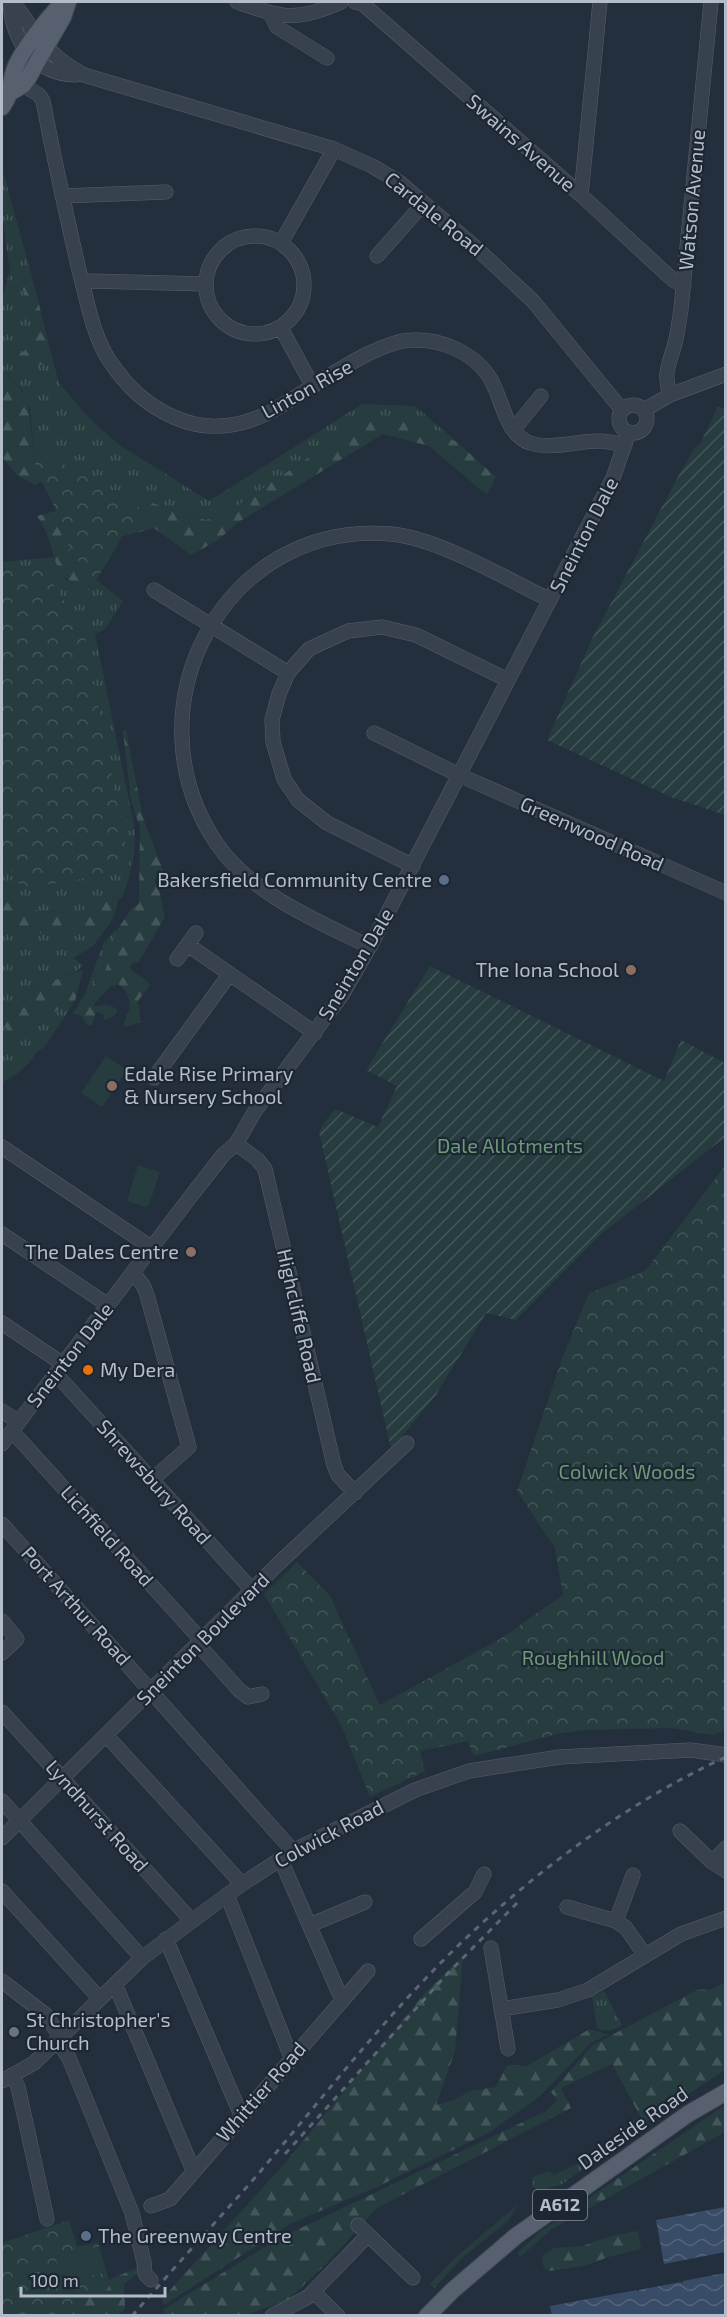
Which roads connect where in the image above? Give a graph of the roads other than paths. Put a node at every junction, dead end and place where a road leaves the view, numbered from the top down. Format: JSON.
{"nodes":[{"id":1,"x":11,"y":2,"type":"edge"},
{"id":2,"x":66,"y":2,"type":"edge"},
{"id":3,"x":237,"y":2,"type":"edge"},
{"id":4,"x":341,"y":2,"type":"edge"},
{"id":5,"x":356,"y":2,"type":"edge"},
{"id":6,"x":600,"y":2,"type":"edge"},
{"id":7,"x":711,"y":2,"type":"edge"},
{"id":8,"x":23,"y":13,"type":"junction"},
{"id":9,"x":270,"y":13,"type":"junction"},
{"id":10,"x":51,"y":14,"type":"junction"},
{"id":11,"x":36,"y":49,"type":"junction"},
{"id":12,"x":327,"y":58,"type":"dead end"},
{"id":13,"x":17,"y":88,"type":"junction"},
{"id":14,"x":2,"y":107,"type":"edge"},
{"id":15,"x":334,"y":149,"type":"junction"},
{"id":16,"x":166,"y":192,"type":"dead end"},
{"id":17,"x":580,"y":195,"type":"junction"},
{"id":18,"x":62,"y":196,"type":"junction"},
{"id":19,"x":424,"y":203,"type":"junction"},
{"id":20,"x":281,"y":243,"type":"junction"},
{"id":21,"x":377,"y":256,"type":"dead end"},
{"id":22,"x":83,"y":283,"type":"junction"},
{"id":23,"x":206,"y":284,"type":"junction"},
{"id":24,"x":684,"y":286,"type":"junction"},
{"id":25,"x":281,"y":328,"type":"junction"},
{"id":26,"x":726,"y":374,"type":"edge"},
{"id":27,"x":312,"y":385,"type":"junction"},
{"id":28,"x":541,"y":396,"type":"dead end"},
{"id":29,"x":670,"y":396,"type":"junction"},
{"id":30,"x":622,"y":410,"type":"junction"},
{"id":31,"x":644,"y":410,"type":"junction"},
{"id":32,"x":514,"y":429,"type":"junction"},
{"id":33,"x":627,"y":438,"type":"junction"},
{"id":34,"x":154,"y":590,"type":"dead end"},
{"id":35,"x":550,"y":600,"type":"junction"},
{"id":36,"x":210,"y":626,"type":"junction"},
{"id":37,"x":288,"y":673,"type":"junction"},
{"id":38,"x":508,"y":680,"type":"junction"},
{"id":39,"x":374,"y":733,"type":"dead end"},
{"id":40,"x":459,"y":775,"type":"junction"},
{"id":41,"x":412,"y":866,"type":"junction"},
{"id":42,"x":726,"y":893,"type":"edge"},
{"id":43,"x":370,"y":947,"type":"junction"},
{"id":44,"x":177,"y":959,"type":"dead end"},
{"id":45,"x":229,"y":975,"type":"junction"},
{"id":46,"x":315,"y":1033,"type":"junction"},
{"id":47,"x":157,"y":1069,"type":"dead end"},
{"id":48,"x":236,"y":1144,"type":"junction"},
{"id":49,"x":2,"y":1147,"type":"edge"},
{"id":50,"x":2,"y":1234,"type":"edge"},
{"id":51,"x":152,"y":1248,"type":"junction"},
{"id":52,"x":133,"y":1273,"type":"junction"},
{"id":53,"x":108,"y":1305,"type":"junction"},
{"id":54,"x":2,"y":1323,"type":"edge"},
{"id":55,"x":59,"y":1369,"type":"junction"},
{"id":56,"x":2,"y":1411,"type":"edge"},
{"id":57,"x":15,"y":1426,"type":"junction"},
{"id":58,"x":407,"y":1443,"type":"dead end"},
{"id":59,"x":2,"y":1444,"type":"edge"},
{"id":60,"x":153,"y":1479,"type":"junction"},
{"id":61,"x":356,"y":1493,"type":"junction"},
{"id":62,"x":2,"y":1524,"type":"edge"},
{"id":63,"x":252,"y":1590,"type":"junction"},
{"id":64,"x":2,"y":1621,"type":"edge"},
{"id":65,"x":200,"y":1642,"type":"junction"},
{"id":66,"x":2,"y":1653,"type":"edge"},
{"id":67,"x":152,"y":1691,"type":"junction"},
{"id":68,"x":262,"y":1694,"type":"dead end"},
{"id":69,"x":2,"y":1712,"type":"edge"},
{"id":70,"x":106,"y":1736,"type":"junction"},
{"id":71,"x":726,"y":1755,"type":"edge"},
{"id":72,"x":63,"y":1778,"type":"junction"},
{"id":73,"x":2,"y":1801,"type":"edge"},
{"id":74,"x":19,"y":1820,"type":"junction"},
{"id":75,"x":2,"y":1838,"type":"edge"},
{"id":76,"x":683,"y":1838,"type":"dead end"},
{"id":77,"x":726,"y":1848,"type":"edge"},
{"id":78,"x":293,"y":1851,"type":"junction"},
{"id":79,"x":280,"y":1858,"type":"junction"},
{"id":80,"x":712,"y":1862,"type":"junction"},
{"id":81,"x":726,"y":1871,"type":"edge"},
{"id":82,"x":484,"y":1874,"type":"dead end"},
{"id":83,"x":627,"y":1880,"type":"dead end"},
{"id":84,"x":242,"y":1884,"type":"junction"},
{"id":85,"x":2,"y":1891,"type":"edge"},
{"id":86,"x":226,"y":1895,"type":"junction"},
{"id":87,"x":365,"y":1902,"type":"dead end"},
{"id":88,"x":573,"y":1914,"type":"dead end"},
{"id":89,"x":726,"y":1918,"type":"edge"},
{"id":90,"x":191,"y":1920,"type":"junction"},
{"id":91,"x":616,"y":1921,"type":"junction"},
{"id":92,"x":309,"y":1925,"type":"junction"},
{"id":93,"x":421,"y":1939,"type":"dead end"},
{"id":94,"x":166,"y":1940,"type":"junction"},
{"id":95,"x":496,"y":1955,"type":"dead end"},
{"id":96,"x":645,"y":1955,"type":"junction"},
{"id":97,"x":142,"y":1958,"type":"junction"},
{"id":98,"x":368,"y":1971,"type":"dead end"},
{"id":99,"x":2,"y":1981,"type":"edge"},
{"id":100,"x":115,"y":1984,"type":"junction"},
{"id":101,"x":100,"y":1999,"type":"junction"},
{"id":102,"x":342,"y":2000,"type":"junction"},
{"id":103,"x":501,"y":2009,"type":"junction"},
{"id":104,"x":58,"y":2042,"type":"junction"},
{"id":105,"x":508,"y":2049,"type":"dead end"},
{"id":106,"x":291,"y":2057,"type":"junction"},
{"id":107,"x":7,"y":2078,"type":"edge"},
{"id":108,"x":726,"y":2092,"type":"edge"},
{"id":109,"x":241,"y":2115,"type":"junction"},
{"id":110,"x":193,"y":2170,"type":"junction"},
{"id":111,"x":151,"y":2206,"type":"dead end"},
{"id":112,"x":47,"y":2219,"type":"dead end"},
{"id":113,"x":413,"y":2278,"type":"dead end"},
{"id":114,"x":152,"y":2280,"type":"dead end"},
{"id":115,"x":314,"y":2292,"type":"junction"},
{"id":116,"x":272,"y":2316,"type":"edge"},
{"id":117,"x":338,"y":2316,"type":"edge"},
{"id":118,"x":427,"y":2316,"type":"edge"}],
"edges":[{"from":1,"to":8,"type":"street"},
{"from":1,"to":11,"type":"street"},
{"from":2,"to":10,"type":"main road"},
{"from":2,"to":11,"type":"main road"},
{"from":3,"to":9,"type":"street"},
{"from":4,"to":9,"type":"street"},
{"from":5,"to":17,"type":"street","name":"Swains Avenue"},
{"from":6,"to":17,"type":"street"},
{"from":7,"to":24,"type":"street","name":"Watson Avenue"},
{"from":8,"to":10,"type":"street"},
{"from":8,"to":11,"type":"street"},
{"from":9,"to":12,"type":"street"},
{"from":10,"to":11,"type":"main road"},
{"from":11,"to":13,"type":"main road"},
{"from":11,"to":15,"type":"street","name":"Cardale Road"},
{"from":13,"to":14,"type":"main road"},
{"from":13,"to":18,"type":"street","name":"Linton Rise"},
{"from":15,"to":19,"type":"street","name":"Cardale Road"},
{"from":15,"to":20,"type":"street"},
{"from":16,"to":18,"type":"street"},
{"from":17,"to":24,"type":"street","name":"Swains Avenue"},
{"from":18,"to":22,"type":"street","name":"Linton Rise"},
{"from":19,"to":21,"type":"street"},
{"from":19,"to":30,"type":"street","name":"Cardale Road"},
{"from":20,"to":23,"type":"street"},
{"from":20,"to":25,"type":"street"},
{"from":22,"to":23,"type":"street"},
{"from":22,"to":27,"type":"street","name":"Linton Rise"},
{"from":23,"to":25,"type":"street"},
{"from":24,"to":29,"type":"street","name":"Watson Avenue"},
{"from":25,"to":27,"type":"street"},
{"from":26,"to":29,"type":"street"},
{"from":27,"to":32,"type":"street","name":"Linton Rise"},
{"from":28,"to":32,"type":"street"},
{"from":29,"to":31,"type":"street"},
{"from":30,"to":31,"type":"street"},
{"from":30,"to":33,"type":"street"},
{"from":31,"to":33,"type":"street","name":"Sneinton Dale"},
{"from":32,"to":33,"type":"street","name":"Linton Rise"},
{"from":33,"to":35,"type":"street","name":"Sneinton Dale"},
{"from":34,"to":36,"type":"street"},
{"from":35,"to":36,"type":"street"},
{"from":35,"to":38,"type":"street","name":"Sneinton Dale"},
{"from":36,"to":37,"type":"street"},
{"from":36,"to":43,"type":"street"},
{"from":37,"to":38,"type":"street"},
{"from":37,"to":41,"type":"street"},
{"from":38,"to":40,"type":"street","name":"Sneinton Dale"},
{"from":39,"to":40,"type":"street","name":"Greenwood Road"},
{"from":40,"to":41,"type":"street","name":"Sneinton Dale"},
{"from":40,"to":42,"type":"street","name":"Greenwood Road"},
{"from":41,"to":43,"type":"street","name":"Sneinton Dale"},
{"from":43,"to":46,"type":"street","name":"Sneinton Dale"},
{"from":44,"to":45,"type":"street"},
{"from":45,"to":46,"type":"street"},
{"from":45,"to":47,"type":"street"},
{"from":46,"to":48,"type":"street","name":"Sneinton Dale"},
{"from":48,"to":51,"type":"street","name":"Sneinton Dale"},
{"from":48,"to":61,"type":"street","name":"Highcliffe Road"},
{"from":49,"to":51,"type":"street"},
{"from":50,"to":53,"type":"street"},
{"from":51,"to":52,"type":"street","name":"Sneinton Dale"},
{"from":52,"to":53,"type":"street","name":"Sneinton Dale"},
{"from":52,"to":60,"type":"street"},
{"from":53,"to":55,"type":"street","name":"Sneinton Dale"},
{"from":54,"to":55,"type":"street","name":"Shrewsbury Road"},
{"from":55,"to":57,"type":"street","name":"Sneinton Dale"},
{"from":55,"to":60,"type":"street","name":"Shrewsbury Road"},
{"from":56,"to":57,"type":"street","name":"Lichfield Road"},
{"from":57,"to":59,"type":"street","name":"Sneinton Dale"},
{"from":57,"to":65,"type":"street","name":"Lichfield Road"},
{"from":58,"to":61,"type":"street","name":"Sneinton Boulevard"},
{"from":60,"to":63,"type":"street","name":"Shrewsbury Road"},
{"from":61,"to":63,"type":"street","name":"Sneinton Boulevard"},
{"from":62,"to":67,"type":"street","name":"Port Arthur Road"},
{"from":63,"to":65,"type":"street","name":"Sneinton Boulevard"},
{"from":64,"to":66,"type":"street"},
{"from":65,"to":67,"type":"street","name":"Sneinton Boulevard"},
{"from":65,"to":68,"type":"street","name":"Lichfield Road"},
{"from":67,"to":70,"type":"street","name":"Sneinton Boulevard"},
{"from":67,"to":78,"type":"street","name":"Port Arthur Road"},
{"from":69,"to":72,"type":"street","name":"Lyndhurst Road"},
{"from":70,"to":72,"type":"street","name":"Sneinton Boulevard"},
{"from":70,"to":84,"type":"street"},
{"from":71,"to":78,"type":"street","name":"Colwick Road"},
{"from":72,"to":74,"type":"street","name":"Sneinton Boulevard"},
{"from":72,"to":90,"type":"street","name":"Lyndhurst Road"},
{"from":73,"to":74,"type":"street"},
{"from":74,"to":75,"type":"street","name":"Sneinton Boulevard"},
{"from":74,"to":97,"type":"street"},
{"from":76,"to":80,"type":"street"},
{"from":77,"to":80,"type":"street"},
{"from":78,"to":79,"type":"street","name":"Colwick Road"},
{"from":79,"to":84,"type":"street","name":"Colwick Road"},
{"from":79,"to":92,"type":"street"},
{"from":80,"to":81,"type":"street"},
{"from":82,"to":93,"type":"street"},
{"from":83,"to":91,"type":"street"},
{"from":84,"to":86,"type":"street","name":"Colwick Road"},
{"from":85,"to":101,"type":"street"},
{"from":86,"to":90,"type":"street","name":"Colwick Road"},
{"from":86,"to":106,"type":"street"},
{"from":87,"to":92,"type":"street"},
{"from":88,"to":91,"type":"street"},
{"from":89,"to":96,"type":"street"},
{"from":90,"to":94,"type":"street","name":"Colwick Road"},
{"from":91,"to":96,"type":"street"},
{"from":92,"to":102,"type":"street"},
{"from":94,"to":97,"type":"street","name":"Colwick Road"},
{"from":94,"to":109,"type":"street"},
{"from":95,"to":103,"type":"street"},
{"from":96,"to":103,"type":"street"},
{"from":97,"to":100,"type":"street","name":"Colwick Road"},
{"from":98,"to":102,"type":"street","name":"Whittier Road"},
{"from":99,"to":104,"type":"street"},
{"from":100,"to":101,"type":"street","name":"Colwick Road"},
{"from":100,"to":110,"type":"street"},
{"from":101,"to":104,"type":"street","name":"Colwick Road"},
{"from":102,"to":106,"type":"street","name":"Whittier Road"},
{"from":103,"to":105,"type":"street"},
{"from":104,"to":107,"type":"street","name":"Colwick Road"},
{"from":104,"to":114,"type":"street"},
{"from":106,"to":109,"type":"street","name":"Whittier Road"},
{"from":107,"to":112,"type":"street"},
{"from":108,"to":118,"type":"main road","name":"Daleside Road","number":"A612"},
{"from":109,"to":110,"type":"street","name":"Whittier Road"},
{"from":110,"to":111,"type":"street","name":"Whittier Road"},
{"from":113,"to":115,"type":"street"},
{"from":115,"to":116,"type":"street"},
{"from":115,"to":117,"type":"street"}]}
